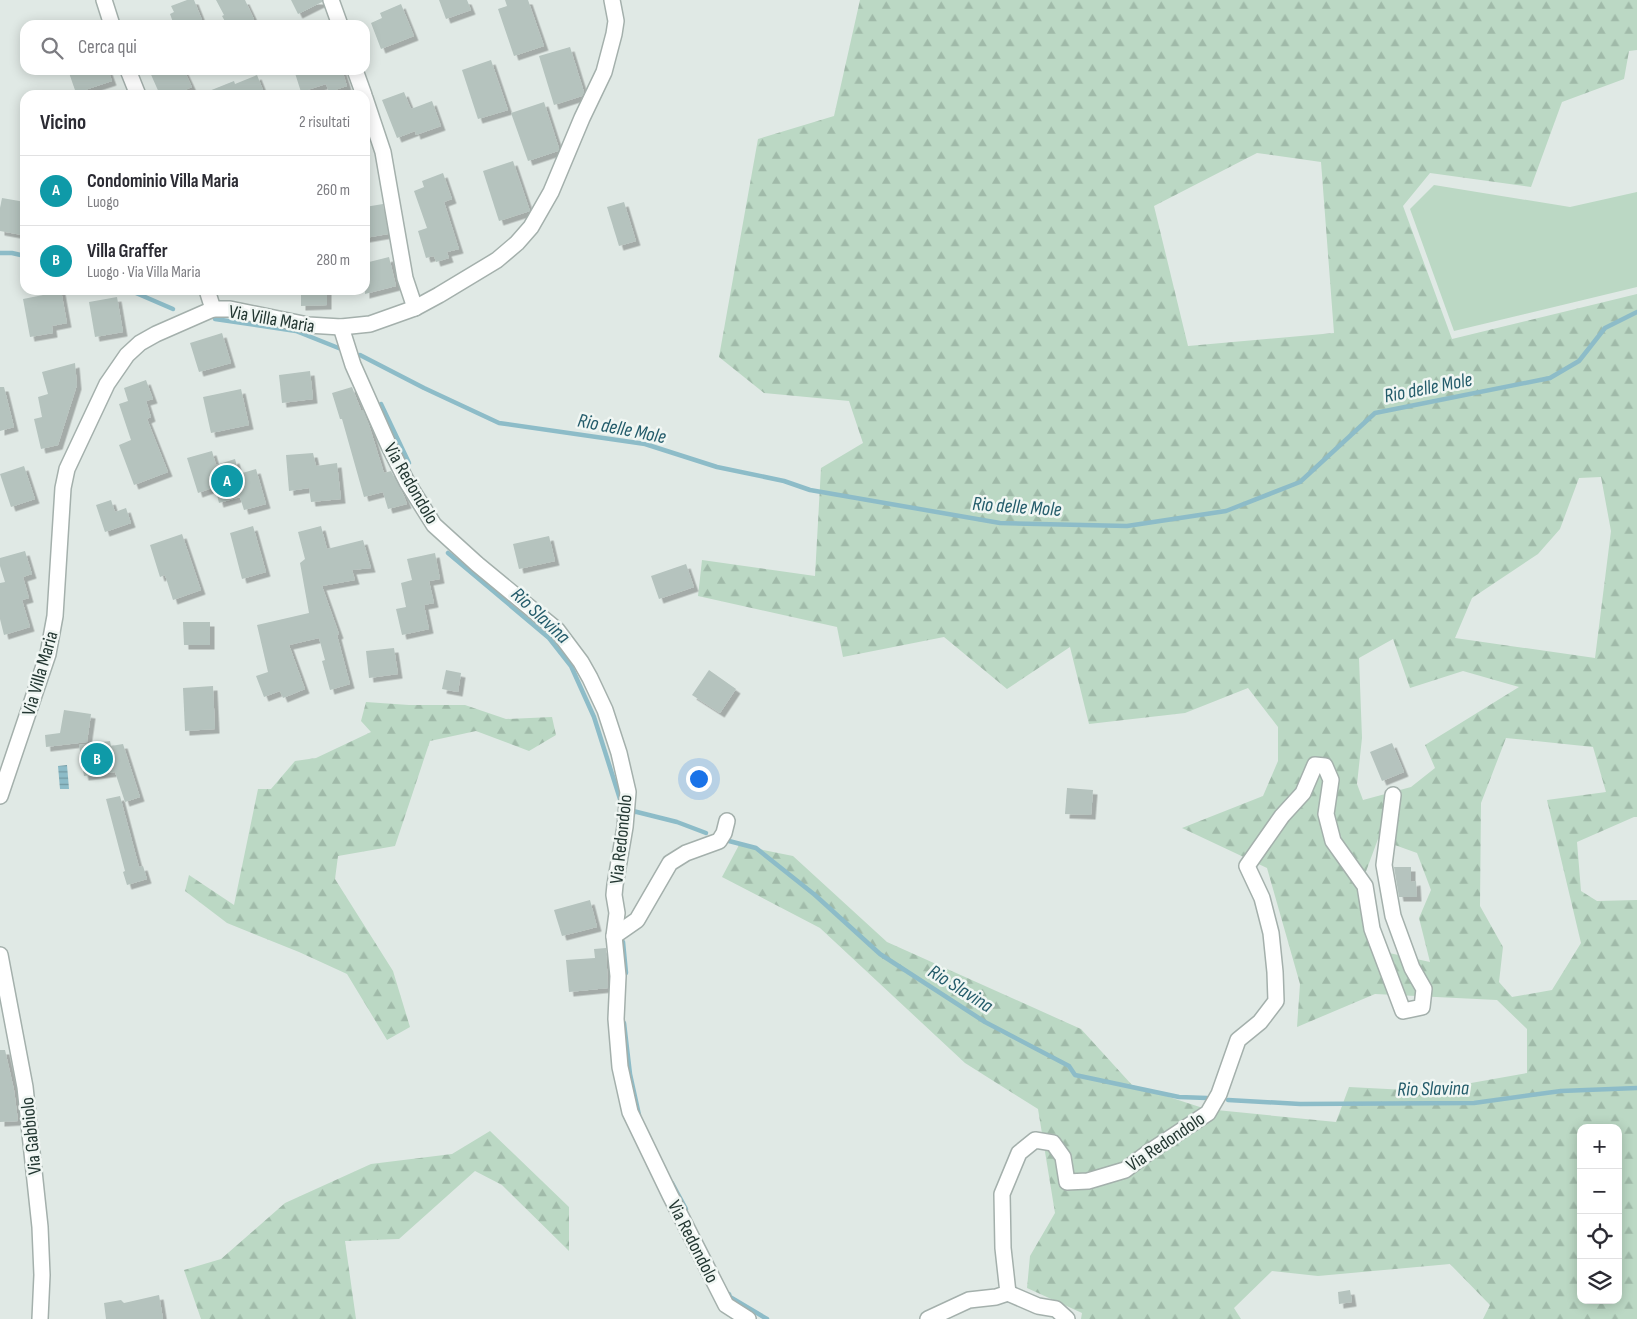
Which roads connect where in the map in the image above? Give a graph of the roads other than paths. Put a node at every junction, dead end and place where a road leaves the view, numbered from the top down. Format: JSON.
{"nodes":[{"id":1,"x":104,"y":0,"type":"edge"},
{"id":2,"x":331,"y":0,"type":"edge"},
{"id":3,"x":612,"y":0,"type":"edge"},
{"id":4,"x":110,"y":20,"type":"edge"},
{"id":5,"x":338,"y":20,"type":"edge"},
{"id":6,"x":130,"y":75,"type":"edge"},
{"id":7,"x":357,"y":75,"type":"edge"},
{"id":8,"x":136,"y":90,"type":"edge"},
{"id":9,"x":362,"y":90,"type":"edge"},
{"id":10,"x":370,"y":114,"type":"edge"},
{"id":11,"x":209,"y":295,"type":"edge"},
{"id":12,"x":415,"y":308,"type":"junction"},
{"id":13,"x":214,"y":309,"type":"junction"},
{"id":14,"x":341,"y":328,"type":"junction"},
{"id":15,"x":1393,"y":795,"type":"dead end"},
{"id":16,"x":0,"y":796,"type":"edge"},
{"id":17,"x":727,"y":821,"type":"dead end"},
{"id":18,"x":614,"y":936,"type":"junction"},
{"id":19,"x":0,"y":955,"type":"edge"},
{"id":20,"x":1008,"y":1293,"type":"junction"},
{"id":21,"x":40,"y":1319,"type":"edge"},
{"id":22,"x":748,"y":1319,"type":"edge"},
{"id":23,"x":928,"y":1319,"type":"edge"},
{"id":24,"x":1067,"y":1319,"type":"edge"}],
"edges":[{"from":1,"to":4,"type":"street"},
{"from":2,"to":5,"type":"street"},
{"from":3,"to":12,"type":"street","name":"Via Villa Maria"},
{"from":6,"to":8,"type":"street"},
{"from":7,"to":9,"type":"street"},
{"from":10,"to":12,"type":"street"},
{"from":11,"to":13,"type":"street"},
{"from":12,"to":14,"type":"street","name":"Via Villa Maria"},
{"from":13,"to":14,"type":"street","name":"Via Villa Maria"},
{"from":13,"to":16,"type":"street","name":"Via Villa Maria"},
{"from":14,"to":18,"type":"street","name":"Via Redondolo"},
{"from":15,"to":20,"type":"street","name":"Via Redondolo"},
{"from":17,"to":18,"type":"street"},
{"from":18,"to":22,"type":"street","name":"Via Redondolo"},
{"from":19,"to":21,"type":"street","name":"Via Gabbiolo"},
{"from":20,"to":23,"type":"street"},
{"from":20,"to":24,"type":"street"}]}
